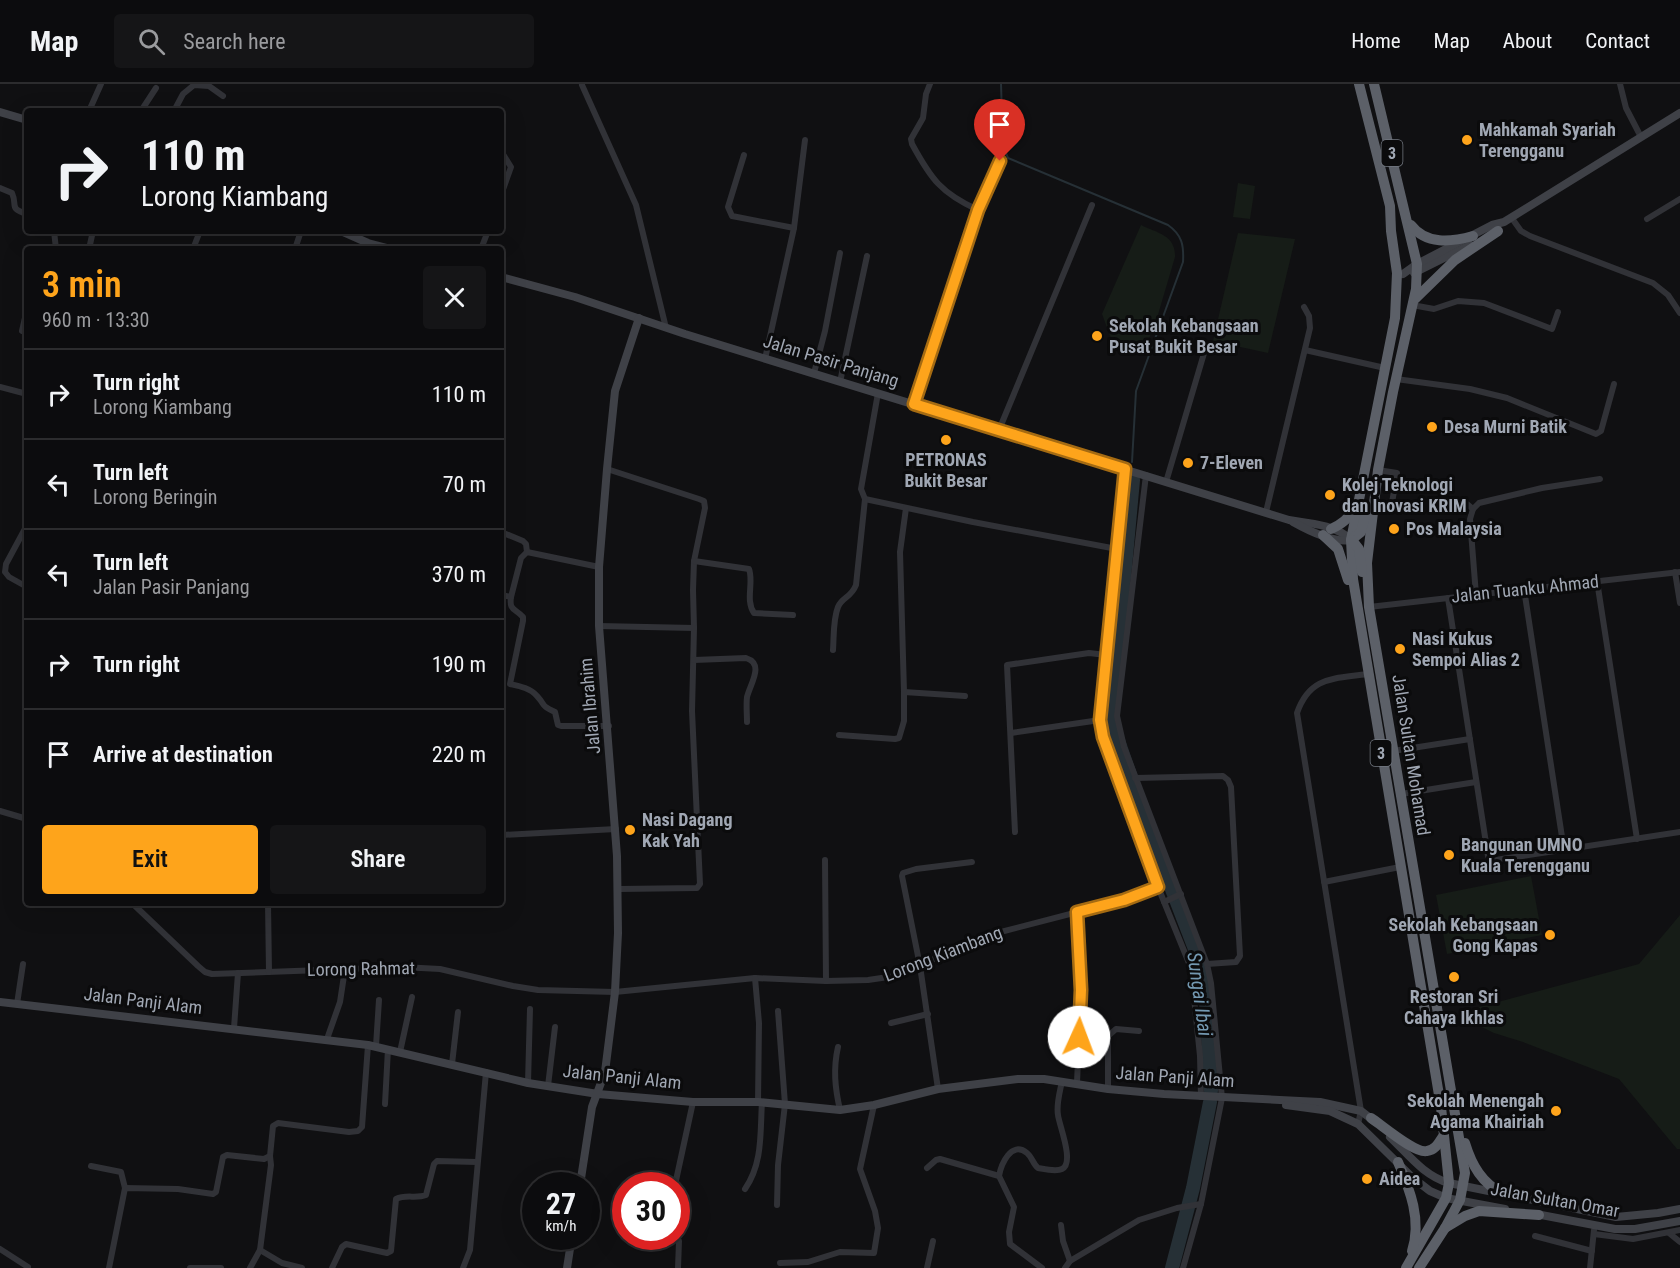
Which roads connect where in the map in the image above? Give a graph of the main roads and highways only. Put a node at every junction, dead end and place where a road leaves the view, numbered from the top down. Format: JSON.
{"nodes":[{"id":1,"x":1359,"y":84,"type":"edge"},
{"id":2,"x":1374,"y":84,"type":"edge"},
{"id":3,"x":0,"y":112,"type":"edge"},
{"id":4,"x":1680,"y":113,"type":"edge"},
{"id":5,"x":24,"y":119,"type":"edge"},
{"id":6,"x":1390,"y":206,"type":"junction"},
{"id":7,"x":1409,"y":222,"type":"junction"},
{"id":8,"x":1504,"y":223,"type":"junction"},
{"id":9,"x":348,"y":234,"type":"edge"},
{"id":10,"x":1473,"y":236,"type":"junction"},
{"id":11,"x":380,"y":246,"type":"edge"},
{"id":12,"x":1417,"y":268,"type":"junction"},
{"id":13,"x":1403,"y":274,"type":"junction"},
{"id":14,"x":504,"y":278,"type":"edge"},
{"id":15,"x":1413,"y":303,"type":"junction"},
{"id":16,"x":639,"y":318,"type":"junction"},
{"id":17,"x":1395,"y":318,"type":"junction"},
{"id":18,"x":1378,"y":471,"type":"junction"},
{"id":19,"x":1358,"y":502,"type":"junction"},
{"id":20,"x":1327,"y":532,"type":"junction"},
{"id":21,"x":1352,"y":540,"type":"junction"},
{"id":22,"x":1369,"y":606,"type":"junction"},
{"id":23,"x":1360,"y":627,"type":"junction"},
{"id":24,"x":0,"y":1002,"type":"edge"},
{"id":25,"x":598,"y":1094,"type":"junction"},
{"id":26,"x":1451,"y":1094,"type":"junction"},
{"id":27,"x":1244,"y":1099,"type":"junction"},
{"id":28,"x":1371,"y":1118,"type":"junction"},
{"id":29,"x":1444,"y":1135,"type":"junction"},
{"id":30,"x":1398,"y":1162,"type":"junction"},
{"id":31,"x":582,"y":1172,"type":"edge"},
{"id":32,"x":1449,"y":1183,"type":"junction"},
{"id":33,"x":1462,"y":1186,"type":"junction"},
{"id":34,"x":1503,"y":1194,"type":"junction"},
{"id":35,"x":1446,"y":1198,"type":"junction"},
{"id":36,"x":1460,"y":1200,"type":"junction"},
{"id":37,"x":1680,"y":1209,"type":"edge"},
{"id":38,"x":1539,"y":1215,"type":"junction"},
{"id":39,"x":1680,"y":1221,"type":"edge"},
{"id":40,"x":1445,"y":1228,"type":"junction"},
{"id":41,"x":570,"y":1250,"type":"edge"},
{"id":42,"x":567,"y":1268,"type":"edge"},
{"id":43,"x":1406,"y":1268,"type":"edge"},
{"id":44,"x":1419,"y":1268,"type":"edge"}],
"edges":[{"from":1,"to":6,"type":"highway","name":"Jalan Sultan Mohamad","number":"3"},
{"from":2,"to":7,"type":"highway","name":"Jalan Sultan Mohamad","number":"3"},
{"from":3,"to":5,"type":"main road"},
{"from":4,"to":8,"type":"main road"},
{"from":6,"to":13,"type":"highway","number":"3"},
{"from":6,"to":17,"type":"highway","name":"Jalan Sultan Mohamad","number":"3"},
{"from":7,"to":10,"type":"highway"},
{"from":7,"to":12,"type":"highway","name":"Jalan Sultan Mohamad","number":"3"},
{"from":8,"to":10,"type":"main road"},
{"from":8,"to":12,"type":"main road"},
{"from":8,"to":15,"type":"highway"},
{"from":9,"to":11,"type":"main road"},
{"from":10,"to":12,"type":"main road"},
{"from":12,"to":13,"type":"main road"},
{"from":12,"to":15,"type":"highway","name":"Jalan Sultan Mohamad","number":"3"},
{"from":13,"to":17,"type":"highway","number":"3"},
{"from":14,"to":16,"type":"main road","name":"Jalan Pasir Panjang"},
{"from":15,"to":18,"type":"highway","name":"Jalan Sultan Mohamad","number":"3"},
{"from":16,"to":20,"type":"main road","name":"Jalan Pasir Panjang"},
{"from":16,"to":25,"type":"main road","name":"Jalan Ibrahim"},
{"from":17,"to":19,"type":"highway","name":"Jalan Sultan Mohamad","number":"3"},
{"from":18,"to":21,"type":"highway"},
{"from":18,"to":22,"type":"highway","name":"Jalan Sultan Mohamad","number":"3"},
{"from":19,"to":20,"type":"highway"},
{"from":19,"to":21,"type":"highway","name":"Jalan Sultan Mohamad","number":"3"},
{"from":20,"to":21,"type":"main road","name":"Jalan Pasir Panjang"},
{"from":20,"to":23,"type":"highway"},
{"from":21,"to":22,"type":"highway"},
{"from":21,"to":23,"type":"highway","name":"Jalan Sultan Mohamad","number":"3"},
{"from":22,"to":26,"type":"highway","name":"Jalan Sultan Mohamad","number":"3"},
{"from":23,"to":29,"type":"highway","name":"Jalan Sultan Mohamad","number":"3"},
{"from":24,"to":25,"type":"main road","name":"Jalan Panji Alam"},
{"from":25,"to":27,"type":"main road","name":"Jalan Panji Alam"},
{"from":25,"to":31,"type":"main road","name":"Jalan Ibrahim"},
{"from":26,"to":33,"type":"highway","name":"Jalan Sultan Mohamad","number":"3"},
{"from":26,"to":34,"type":"highway"},
{"from":27,"to":28,"type":"main road","name":"Jalan Panji Alam"},
{"from":27,"to":30,"type":"main road","name":"Jalan Panji Alam"},
{"from":28,"to":29,"type":"highway"},
{"from":28,"to":32,"type":"main road","name":"Jalan Panji Alam"},
{"from":29,"to":32,"type":"highway","name":"Jalan Sultan Mohamad","number":"3"},
{"from":30,"to":35,"type":"main road","name":"Jalan Panji Alam"},
{"from":30,"to":43,"type":"highway"},
{"from":32,"to":33,"type":"main road","name":"Jalan Panji Alam"},
{"from":32,"to":35,"type":"highway","name":"Jalan Sultan Mohamad","number":"3"},
{"from":33,"to":34,"type":"main road","name":"Jalan Sultan Omar"},
{"from":33,"to":36,"type":"highway","number":"3"},
{"from":34,"to":37,"type":"main road","name":"Jalan Sultan Omar"},
{"from":35,"to":36,"type":"main road","name":"Jalan Panji Alam"},
{"from":35,"to":43,"type":"highway","number":"3"},
{"from":36,"to":38,"type":"main road","name":"Jalan Sultan Omar"},
{"from":36,"to":40,"type":"highway","number":"3"},
{"from":38,"to":39,"type":"main road","name":"Jalan Sultan Omar"},
{"from":38,"to":40,"type":"highway"},
{"from":40,"to":44,"type":"highway","number":"3"},
{"from":41,"to":42,"type":"main road"}]}
